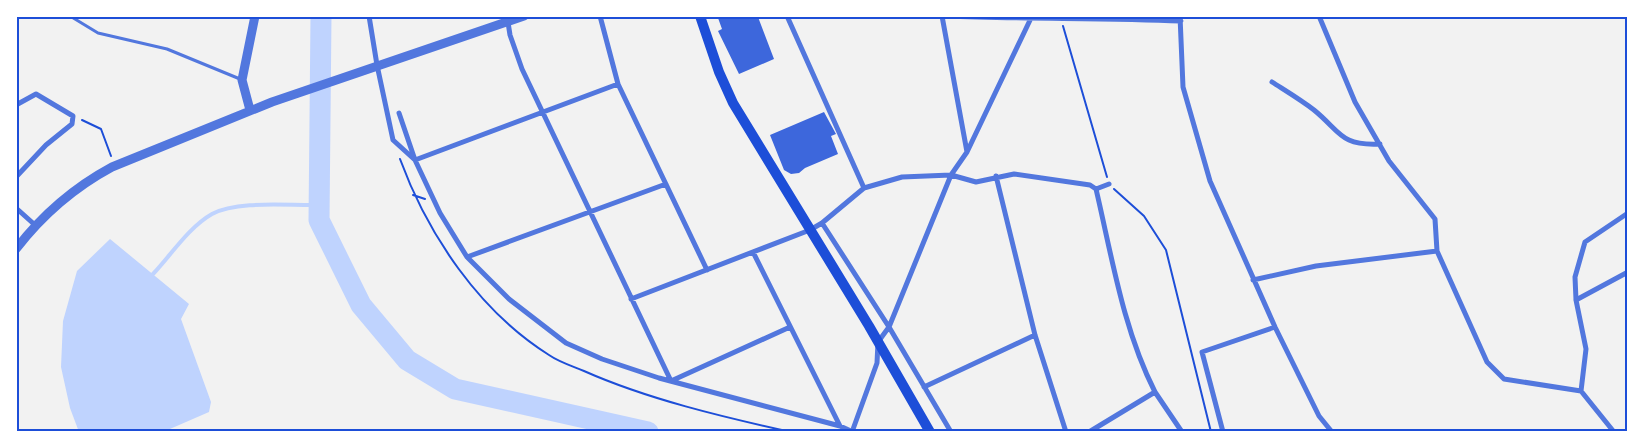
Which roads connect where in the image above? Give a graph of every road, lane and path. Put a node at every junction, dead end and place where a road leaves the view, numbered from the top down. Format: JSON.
{"nodes":[{"id":1,"x":70,"y":16,"type":"edge"},
{"id":2,"x":255,"y":16,"type":"edge"},
{"id":3,"x":369,"y":16,"type":"edge"},
{"id":4,"x":524,"y":16,"type":"edge"},
{"id":5,"x":600,"y":16,"type":"edge"},
{"id":6,"x":700,"y":16,"type":"edge"},
{"id":7,"x":787,"y":16,"type":"edge"},
{"id":8,"x":942,"y":16,"type":"edge"},
{"id":9,"x":946,"y":16,"type":"edge"},
{"id":10,"x":1320,"y":16,"type":"edge"},
{"id":11,"x":1061,"y":17,"type":"edge"},
{"id":12,"x":1031,"y":18,"type":"edge"},
{"id":13,"x":1180,"y":18,"type":"edge"},
{"id":14,"x":508,"y":19,"type":"edge"},
{"id":15,"x":377,"y":65,"type":"junction"},
{"id":16,"x":242,"y":80,"type":"junction"},
{"id":17,"x":1272,"y":82,"type":"dead end"},
{"id":18,"x":618,"y":84,"type":"junction"},
{"id":19,"x":16,"y":105,"type":"edge"},
{"id":20,"x":250,"y":110,"type":"junction"},
{"id":21,"x":543,"y":112,"type":"junction"},
{"id":22,"x":399,"y":113,"type":"dead end"},
{"id":23,"x":73,"y":116,"type":"junction"},
{"id":24,"x":1380,"y":144,"type":"junction"},
{"id":25,"x":967,"y":152,"type":"junction"},
{"id":26,"x":111,"y":156,"type":"dead end"},
{"id":27,"x":400,"y":158,"type":"dead end"},
{"id":28,"x":414,"y":160,"type":"junction"},
{"id":29,"x":951,"y":175,"type":"junction"},
{"id":30,"x":996,"y":176,"type":"junction"},
{"id":31,"x":16,"y":177,"type":"edge"},
{"id":32,"x":666,"y":184,"type":"junction"},
{"id":33,"x":1108,"y":184,"type":"junction"},
{"id":34,"x":864,"y":188,"type":"junction"},
{"id":35,"x":1096,"y":189,"type":"junction"},
{"id":36,"x":16,"y":208,"type":"edge"},
{"id":37,"x":591,"y":212,"type":"junction"},
{"id":38,"x":1628,"y":213,"type":"edge"},
{"id":39,"x":822,"y":223,"type":"junction"},
{"id":40,"x":35,"y":225,"type":"junction"},
{"id":41,"x":810,"y":230,"type":"junction"},
{"id":42,"x":16,"y":249,"type":"edge"},
{"id":43,"x":1436,"y":251,"type":"junction"},
{"id":44,"x":753,"y":252,"type":"junction"},
{"id":45,"x":467,"y":257,"type":"junction"},
{"id":46,"x":707,"y":270,"type":"junction"},
{"id":47,"x":1628,"y":272,"type":"edge"},
{"id":48,"x":1253,"y":280,"type":"junction"},
{"id":49,"x":631,"y":300,"type":"junction"},
{"id":50,"x":1576,"y":300,"type":"junction"},
{"id":51,"x":790,"y":327,"type":"junction"},
{"id":52,"x":888,"y":327,"type":"junction"},
{"id":53,"x":1275,"y":327,"type":"junction"},
{"id":54,"x":1035,"y":335,"type":"junction"},
{"id":55,"x":878,"y":342,"type":"junction"},
{"id":56,"x":670,"y":381,"type":"junction"},
{"id":57,"x":924,"y":387,"type":"junction"},
{"id":58,"x":1582,"y":391,"type":"junction"},
{"id":59,"x":1155,"y":392,"type":"junction"},
{"id":60,"x":840,"y":426,"type":"junction"},
{"id":61,"x":791,"y":432,"type":"edge"},
{"id":62,"x":852,"y":432,"type":"edge"},
{"id":63,"x":930,"y":432,"type":"edge"},
{"id":64,"x":951,"y":432,"type":"edge"},
{"id":65,"x":1066,"y":432,"type":"edge"},
{"id":66,"x":1089,"y":432,"type":"edge"},
{"id":67,"x":1182,"y":432,"type":"edge"},
{"id":68,"x":1211,"y":432,"type":"edge"},
{"id":69,"x":1223,"y":432,"type":"edge"},
{"id":70,"x":1332,"y":432,"type":"edge"},
{"id":71,"x":1614,"y":432,"type":"edge"}],
"edges":[{"from":1,"to":16,"type":"lane"},
{"from":2,"to":16,"type":"street"},
{"from":3,"to":15,"type":"street"},
{"from":4,"to":14,"type":"street"},
{"from":5,"to":18,"type":"street"},
{"from":6,"to":41,"type":"main road"},
{"from":7,"to":34,"type":"street"},
{"from":8,"to":25,"type":"street"},
{"from":9,"to":12,"type":"street"},
{"from":10,"to":24,"type":"street"},
{"from":11,"to":12,"type":"street"},
{"from":11,"to":13,"type":"street"},
{"from":11,"to":33,"type":"path"},
{"from":12,"to":25,"type":"street"},
{"from":13,"to":48,"type":"street"},
{"from":14,"to":15,"type":"street"},
{"from":14,"to":21,"type":"street"},
{"from":15,"to":20,"type":"street"},
{"from":15,"to":28,"type":"street"},
{"from":16,"to":20,"type":"street"},
{"from":17,"to":24,"type":"street"},
{"from":18,"to":21,"type":"street"},
{"from":18,"to":32,"type":"street"},
{"from":19,"to":23,"type":"street"},
{"from":20,"to":40,"type":"street"},
{"from":21,"to":28,"type":"street"},
{"from":21,"to":37,"type":"street"},
{"from":22,"to":28,"type":"street"},
{"from":23,"to":26,"type":"path"},
{"from":23,"to":31,"type":"street"},
{"from":24,"to":43,"type":"street"},
{"from":25,"to":29,"type":"street"},
{"from":27,"to":61,"type":"path"},
{"from":28,"to":45,"type":"street"},
{"from":29,"to":30,"type":"street"},
{"from":29,"to":34,"type":"street"},
{"from":29,"to":52,"type":"street"},
{"from":30,"to":35,"type":"street"},
{"from":30,"to":54,"type":"street"},
{"from":32,"to":37,"type":"street"},
{"from":32,"to":46,"type":"street"},
{"from":33,"to":35,"type":"street"},
{"from":33,"to":68,"type":"path"},
{"from":34,"to":39,"type":"street"},
{"from":35,"to":59,"type":"street"},
{"from":36,"to":40,"type":"street"},
{"from":37,"to":45,"type":"street"},
{"from":37,"to":49,"type":"street"},
{"from":38,"to":50,"type":"street"},
{"from":39,"to":41,"type":"street"},
{"from":39,"to":52,"type":"street"},
{"from":40,"to":42,"type":"street"},
{"from":41,"to":44,"type":"street"},
{"from":41,"to":55,"type":"main road"},
{"from":43,"to":48,"type":"street"},
{"from":43,"to":58,"type":"street"},
{"from":44,"to":46,"type":"street"},
{"from":44,"to":51,"type":"street"},
{"from":45,"to":56,"type":"street"},
{"from":46,"to":49,"type":"street"},
{"from":47,"to":50,"type":"street"},
{"from":48,"to":53,"type":"street"},
{"from":49,"to":56,"type":"street"},
{"from":50,"to":58,"type":"street"},
{"from":51,"to":56,"type":"street"},
{"from":51,"to":60,"type":"street"},
{"from":52,"to":55,"type":"street"},
{"from":52,"to":57,"type":"street"},
{"from":53,"to":69,"type":"street"},
{"from":53,"to":70,"type":"street"},
{"from":54,"to":57,"type":"street"},
{"from":54,"to":65,"type":"street"},
{"from":55,"to":62,"type":"street"},
{"from":55,"to":63,"type":"main road"},
{"from":56,"to":60,"type":"street"},
{"from":57,"to":64,"type":"street"},
{"from":58,"to":71,"type":"street"},
{"from":59,"to":66,"type":"street"},
{"from":59,"to":67,"type":"street"},
{"from":60,"to":62,"type":"street"}]}
